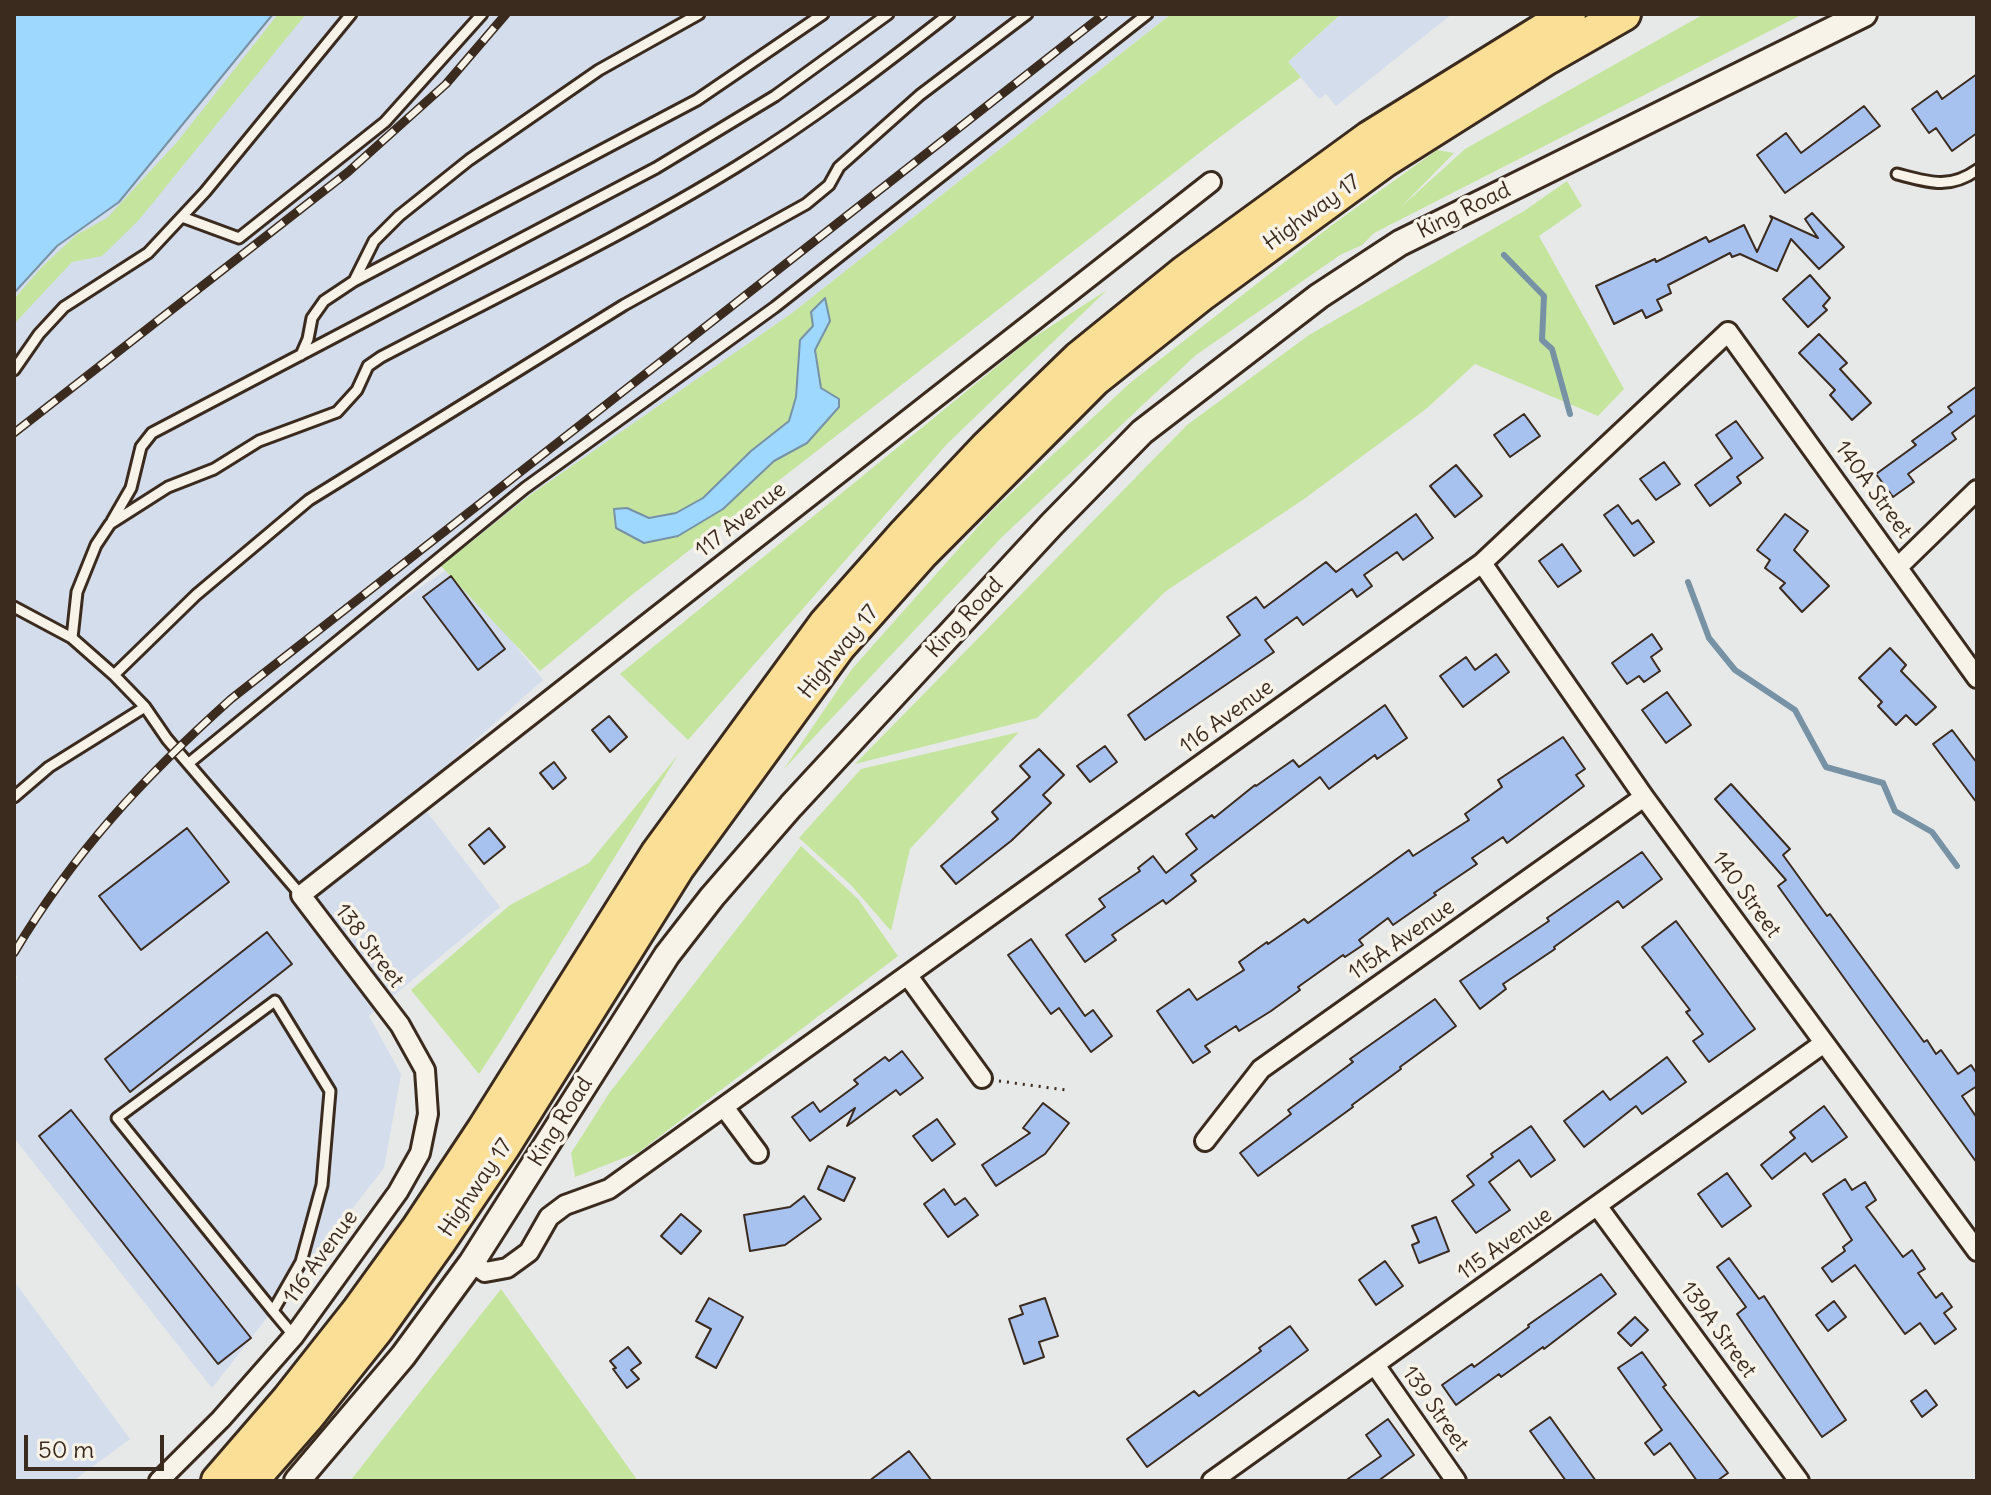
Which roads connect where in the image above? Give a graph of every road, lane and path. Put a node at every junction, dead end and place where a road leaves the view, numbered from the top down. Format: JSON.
{"nodes":[{"id":1,"x":351,"y":14,"type":"edge"},
{"id":2,"x":482,"y":14,"type":"edge"},
{"id":3,"x":699,"y":14,"type":"edge"},
{"id":4,"x":823,"y":14,"type":"edge"},
{"id":5,"x":888,"y":14,"type":"edge"},
{"id":6,"x":949,"y":14,"type":"edge"},
{"id":7,"x":1027,"y":14,"type":"edge"},
{"id":8,"x":1147,"y":14,"type":"edge"},
{"id":9,"x":1569,"y":14,"type":"edge"},
{"id":10,"x":1624,"y":14,"type":"edge"},
{"id":11,"x":1864,"y":14,"type":"edge"},
{"id":12,"x":1977,"y":170,"type":"edge"},
{"id":13,"x":1897,"y":174,"type":"dead end"},
{"id":14,"x":1211,"y":182,"type":"dead end"},
{"id":15,"x":182,"y":217,"type":"junction"},
{"id":16,"x":354,"y":281,"type":"junction"},
{"id":17,"x":1728,"y":332,"type":"joint"},
{"id":18,"x":301,"y":355,"type":"junction"},
{"id":19,"x":14,"y":370,"type":"edge"},
{"id":20,"x":1977,"y":490,"type":"edge"},
{"id":21,"x":110,"y":524,"type":"junction"},
{"id":22,"x":1482,"y":563,"type":"junction"},
{"id":23,"x":1898,"y":567,"type":"junction"},
{"id":24,"x":14,"y":607,"type":"edge"},
{"id":25,"x":72,"y":638,"type":"junction"},
{"id":26,"x":114,"y":675,"type":"junction"},
{"id":27,"x":1977,"y":678,"type":"edge"},
{"id":28,"x":145,"y":707,"type":"junction"},
{"id":29,"x":189,"y":763,"type":"junction"},
{"id":30,"x":14,"y":797,"type":"edge"},
{"id":31,"x":1644,"y":797,"type":"junction"},
{"id":32,"x":301,"y":895,"type":"junction"},
{"id":33,"x":908,"y":976,"type":"junction"},
{"id":34,"x":400,"y":1025,"type":"joint"},
{"id":35,"x":1824,"y":1043,"type":"junction"},
{"id":36,"x":982,"y":1078,"type":"joint"},
{"id":37,"x":1066,"y":1090,"type":"dead end"},
{"id":38,"x":724,"y":1107,"type":"junction"},
{"id":39,"x":1205,"y":1141,"type":"dead end"},
{"id":40,"x":758,"y":1153,"type":"dead end"},
{"id":41,"x":1598,"y":1207,"type":"junction"},
{"id":42,"x":1977,"y":1251,"type":"edge"},
{"id":43,"x":472,"y":1262,"type":"junction"},
{"id":44,"x":273,"y":1311,"type":"junction"},
{"id":45,"x":294,"y":1336,"type":"junction"},
{"id":46,"x":1375,"y":1365,"type":"junction"},
{"id":47,"x":159,"y":1481,"type":"edge"},
{"id":48,"x":218,"y":1481,"type":"edge"},
{"id":49,"x":251,"y":1481,"type":"edge"},
{"id":50,"x":297,"y":1481,"type":"edge"},
{"id":51,"x":1212,"y":1481,"type":"edge"},
{"id":52,"x":1456,"y":1481,"type":"edge"},
{"id":53,"x":1799,"y":1481,"type":"edge"}],
"edges":[{"from":1,"to":15,"type":"lane"},
{"from":2,"to":15,"type":"lane"},
{"from":3,"to":16,"type":"lane"},
{"from":4,"to":16,"type":"lane"},
{"from":5,"to":18,"type":"lane"},
{"from":6,"to":21,"type":"lane"},
{"from":7,"to":26,"type":"lane"},
{"from":8,"to":29,"type":"lane"},
{"from":9,"to":48,"type":"highway","name":"Highway 17"},
{"from":10,"to":49,"type":"highway","name":"Highway 17"},
{"from":11,"to":43,"type":"street","name":"King Road"},
{"from":12,"to":13,"type":"lane"},
{"from":14,"to":32,"type":"street","name":"117 Avenue"},
{"from":15,"to":19,"type":"lane"},
{"from":16,"to":18,"type":"lane"},
{"from":17,"to":22,"type":"street","name":"116 Avenue"},
{"from":17,"to":23,"type":"street","name":"140A Street"},
{"from":18,"to":21,"type":"lane"},
{"from":20,"to":23,"type":"street"},
{"from":21,"to":25,"type":"lane"},
{"from":22,"to":31,"type":"street","name":"140 Street"},
{"from":22,"to":33,"type":"street","name":"116 Avenue"},
{"from":23,"to":27,"type":"street","name":"140A Street"},
{"from":24,"to":25,"type":"lane"},
{"from":25,"to":26,"type":"lane"},
{"from":26,"to":28,"type":"lane"},
{"from":28,"to":29,"type":"lane"},
{"from":28,"to":30,"type":"lane"},
{"from":29,"to":32,"type":"lane"},
{"from":31,"to":35,"type":"street","name":"140 Street"},
{"from":31,"to":39,"type":"street","name":"115A Avenue"},
{"from":32,"to":34,"type":"street","name":"138 Street"},
{"from":33,"to":36,"type":"street"},
{"from":33,"to":38,"type":"street","name":"116 Avenue"},
{"from":34,"to":45,"type":"street","name":"116 Avenue"},
{"from":35,"to":41,"type":"street","name":"115 Avenue"},
{"from":35,"to":42,"type":"street","name":"140 Street"},
{"from":36,"to":37,"type":"path"},
{"from":38,"to":40,"type":"street"},
{"from":38,"to":43,"type":"street","name":"116 Avenue"},
{"from":41,"to":46,"type":"street","name":"115 Avenue"},
{"from":41,"to":53,"type":"street","name":"139A Street"},
{"from":43,"to":50,"type":"street","name":"King Road"},
{"from":44,"to":44,"type":"lane"},
{"from":44,"to":45,"type":"lane"},
{"from":45,"to":47,"type":"street","name":"116 Avenue"},
{"from":46,"to":51,"type":"street","name":"115 Avenue"},
{"from":46,"to":52,"type":"street","name":"139 Street"}]}
